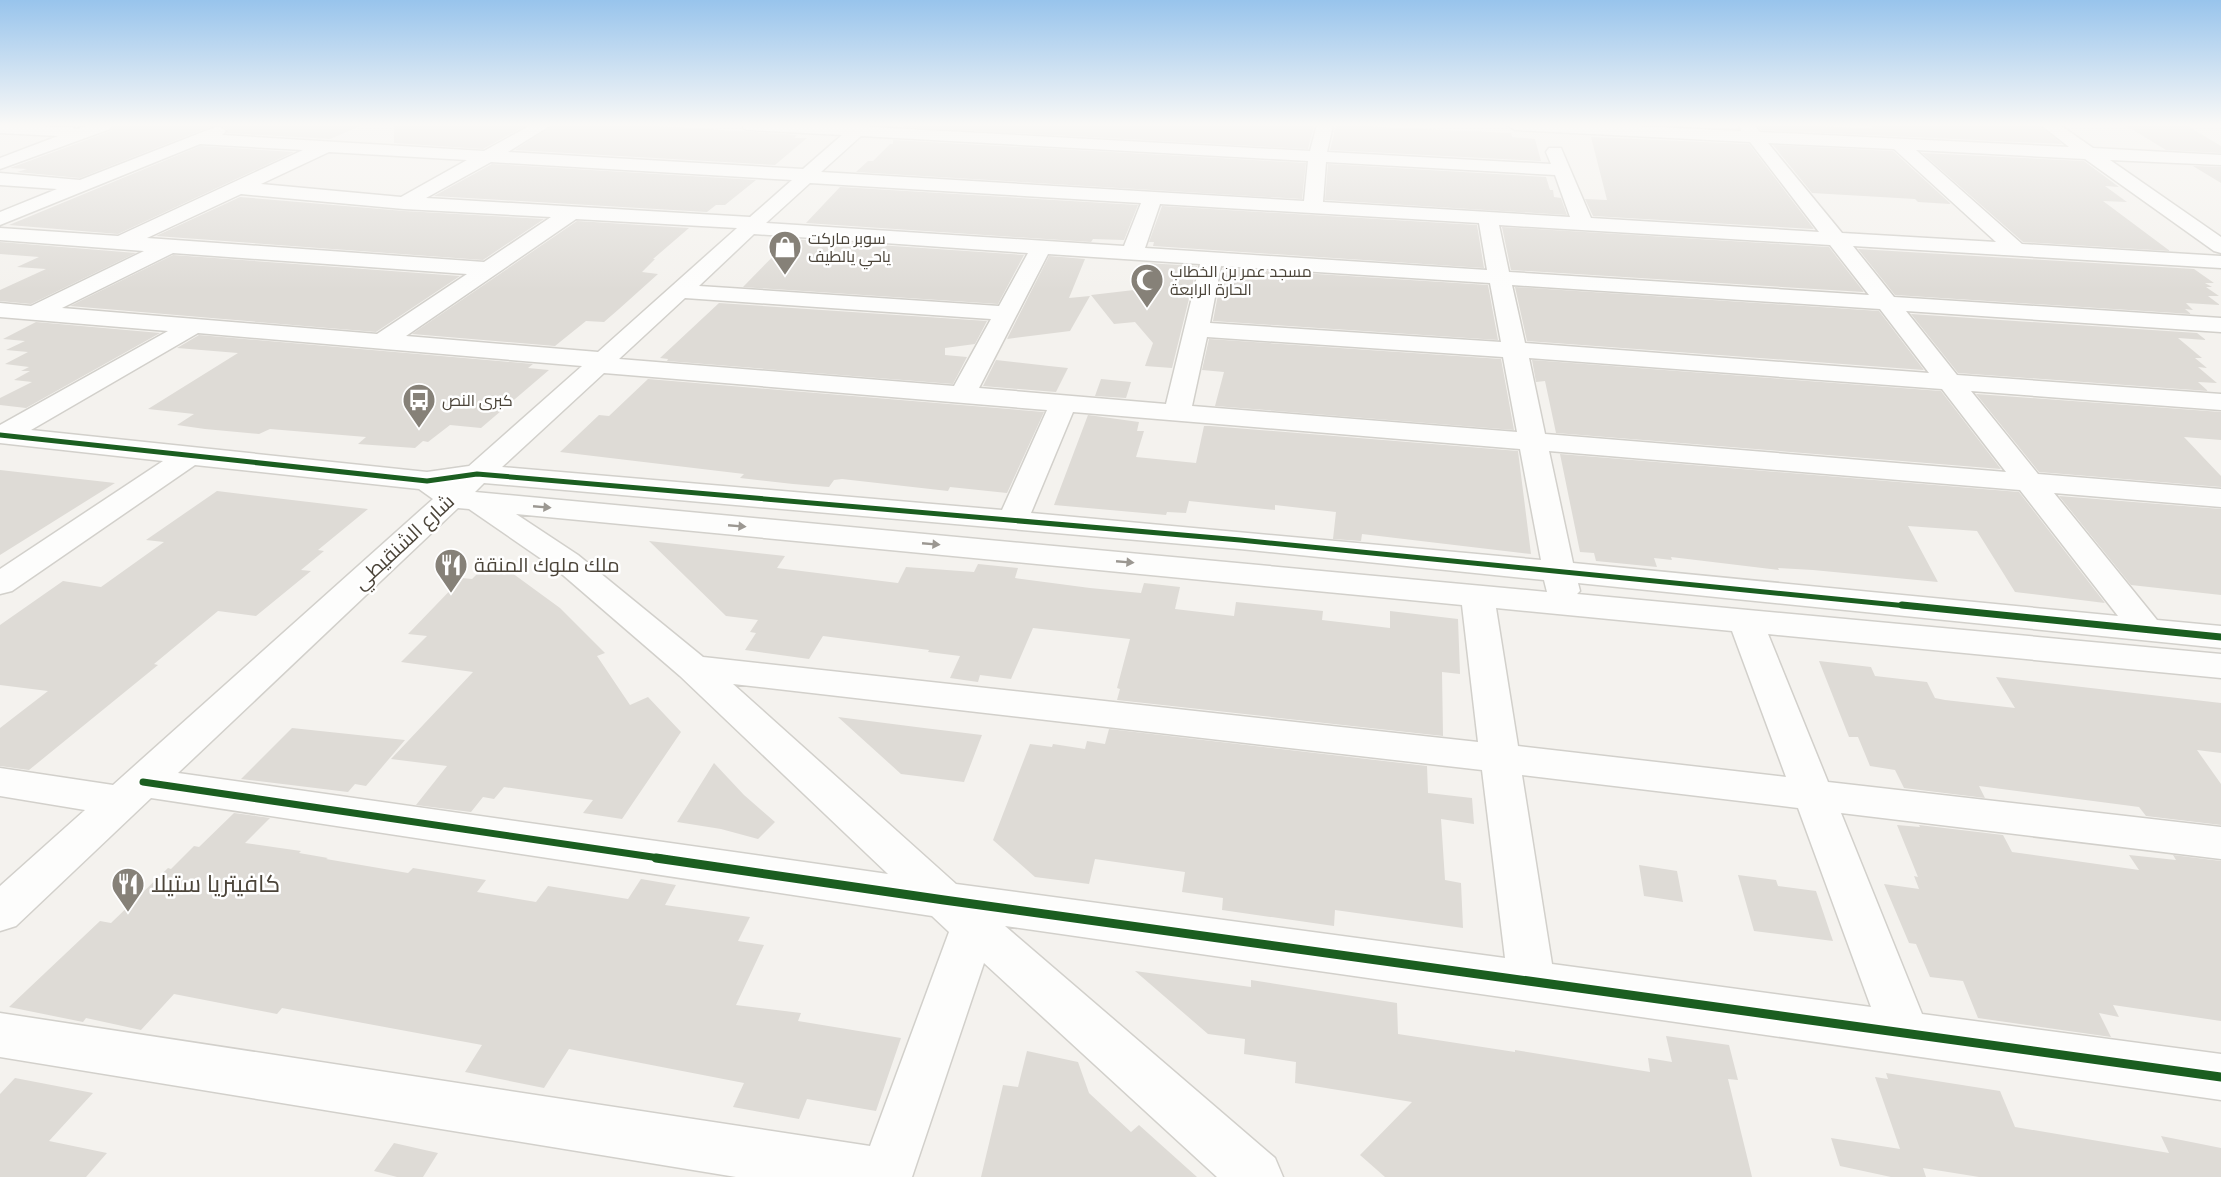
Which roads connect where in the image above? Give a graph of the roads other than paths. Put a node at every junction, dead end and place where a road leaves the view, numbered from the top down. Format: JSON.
{"nodes":[{"id":1,"x":13,"y":180,"type":"edge"},
{"id":2,"x":96,"y":180,"type":"edge"},
{"id":3,"x":257,"y":180,"type":"edge"},
{"id":4,"x":445,"y":180,"type":"edge"},
{"id":5,"x":803,"y":180,"type":"edge"},
{"id":6,"x":871,"y":180,"type":"edge"},
{"id":7,"x":1075,"y":180,"type":"edge"},
{"id":8,"x":1315,"y":180,"type":"edge"},
{"id":9,"x":1566,"y":180,"type":"edge"},
{"id":10,"x":1790,"y":180,"type":"edge"},
{"id":11,"x":1939,"y":180,"type":"edge"},
{"id":12,"x":2127,"y":180,"type":"edge"},
{"id":13,"x":83,"y":185,"type":"junction"},
{"id":14,"x":240,"y":188,"type":"junction"},
{"id":15,"x":1068,"y":192,"type":"junction"},
{"id":16,"x":1153,"y":197,"type":"junction"},
{"id":17,"x":404,"y":203,"type":"junction"},
{"id":18,"x":1313,"y":208,"type":"junction"},
{"id":19,"x":571,"y":213,"type":"junction"},
{"id":20,"x":0,"y":219,"type":"edge"},
{"id":21,"x":1488,"y":219,"type":"junction"},
{"id":22,"x":1583,"y":224,"type":"junction"},
{"id":23,"x":751,"y":225,"type":"junction"},
{"id":24,"x":0,"y":234,"type":"edge"},
{"id":25,"x":1838,"y":239,"type":"junction"},
{"id":26,"x":121,"y":242,"type":"junction"},
{"id":27,"x":170,"y":246,"type":"junction"},
{"id":28,"x":2221,"y":247,"type":"edge"},
{"id":29,"x":1041,"y":248,"type":"junction"},
{"id":30,"x":2017,"y":250,"type":"junction"},
{"id":31,"x":1132,"y":254,"type":"junction"},
{"id":32,"x":1212,"y":259,"type":"junction"},
{"id":33,"x":2221,"y":262,"type":"edge"},
{"id":34,"x":488,"y":268,"type":"junction"},
{"id":35,"x":1501,"y":279,"type":"junction"},
{"id":36,"x":678,"y":291,"type":"junction"},
{"id":37,"x":1887,"y":303,"type":"junction"},
{"id":38,"x":0,"y":310,"type":"edge"},
{"id":39,"x":34,"y":313,"type":"junction"},
{"id":40,"x":1005,"y":313,"type":"junction"},
{"id":41,"x":2221,"y":325,"type":"edge"},
{"id":42,"x":194,"y":326,"type":"junction"},
{"id":43,"x":1198,"y":329,"type":"junction"},
{"id":44,"x":382,"y":341,"type":"junction"},
{"id":45,"x":1514,"y":350,"type":"junction"},
{"id":46,"x":602,"y":362,"type":"junction"},
{"id":47,"x":1949,"y":382,"type":"junction"},
{"id":48,"x":963,"y":394,"type":"junction"},
{"id":49,"x":2221,"y":402,"type":"edge"},
{"id":50,"x":1063,"y":403,"type":"junction"},
{"id":51,"x":1178,"y":411,"type":"junction"},
{"id":52,"x":1,"y":435,"type":"edge"},
{"id":53,"x":1532,"y":441,"type":"junction"},
{"id":54,"x":192,"y":454,"type":"junction"},
{"id":55,"x":2029,"y":481,"type":"junction"},
{"id":56,"x":458,"y":489,"type":"junction"},
{"id":57,"x":2221,"y":498,"type":"edge"},
{"id":58,"x":1013,"y":520,"type":"junction"},
{"id":59,"x":1559,"y":572,"type":"junction"},
{"id":60,"x":3,"y":579,"type":"edge"},
{"id":61,"x":1477,"y":594,"type":"junction"},
{"id":62,"x":1565,"y":604,"type":"junction"},
{"id":63,"x":1746,"y":622,"type":"junction"},
{"id":64,"x":2146,"y":629,"type":"junction"},
{"id":65,"x":2221,"y":637,"type":"edge"},
{"id":66,"x":2221,"y":666,"type":"edge"},
{"id":67,"x":693,"y":668,"type":"junction"},
{"id":68,"x":1500,"y":758,"type":"junction"},
{"id":69,"x":0,"y":782,"type":"edge"},
{"id":70,"x":133,"y":792,"type":"junction"},
{"id":71,"x":1815,"y":795,"type":"junction"},
{"id":72,"x":2221,"y":843,"type":"edge"},
{"id":73,"x":0,"y":913,"type":"edge"},
{"id":74,"x":959,"y":913,"type":"junction"},
{"id":75,"x":1531,"y":981,"type":"junction"},
{"id":76,"x":1905,"y":1032,"type":"junction"},
{"id":77,"x":0,"y":1035,"type":"edge"},
{"id":78,"x":2221,"y":1077,"type":"edge"},
{"id":79,"x":885,"y":1176,"type":"edge"},
{"id":80,"x":1256,"y":1177,"type":"edge"}],
"edges":[{"from":1,"to":13,"type":"street"},
{"from":2,"to":13,"type":"street"},
{"from":3,"to":14,"type":"street"},
{"from":4,"to":17,"type":"street"},
{"from":5,"to":23,"type":"street","name":"شارع الشنقيطي"},
{"from":6,"to":15,"type":"street"},
{"from":7,"to":15,"type":"street"},
{"from":8,"to":18,"type":"street"},
{"from":9,"to":22,"type":"street"},
{"from":10,"to":25,"type":"street"},
{"from":11,"to":30,"type":"street"},
{"from":12,"to":28,"type":"street"},
{"from":13,"to":20,"type":"street"},
{"from":14,"to":17,"type":"street"},
{"from":14,"to":26,"type":"street"},
{"from":15,"to":16,"type":"street"},
{"from":16,"to":18,"type":"street"},
{"from":16,"to":31,"type":"street"},
{"from":17,"to":19,"type":"street"},
{"from":18,"to":21,"type":"street"},
{"from":19,"to":23,"type":"street"},
{"from":19,"to":34,"type":"street"},
{"from":21,"to":22,"type":"street"},
{"from":21,"to":35,"type":"street"},
{"from":22,"to":25,"type":"street"},
{"from":23,"to":29,"type":"street"},
{"from":23,"to":36,"type":"street","name":"شارع الشنقيطي"},
{"from":24,"to":26,"type":"street"},
{"from":25,"to":30,"type":"street"},
{"from":25,"to":37,"type":"street"},
{"from":26,"to":27,"type":"street"},
{"from":27,"to":34,"type":"street"},
{"from":27,"to":39,"type":"street"},
{"from":29,"to":31,"type":"street"},
{"from":29,"to":40,"type":"street"},
{"from":30,"to":33,"type":"street"},
{"from":31,"to":32,"type":"street"},
{"from":32,"to":35,"type":"street"},
{"from":32,"to":43,"type":"street"},
{"from":34,"to":44,"type":"street"},
{"from":35,"to":37,"type":"street"},
{"from":35,"to":45,"type":"street"},
{"from":36,"to":40,"type":"street"},
{"from":36,"to":46,"type":"street","name":"شارع الشنقيطي"},
{"from":37,"to":41,"type":"street"},
{"from":37,"to":47,"type":"street"},
{"from":38,"to":39,"type":"street"},
{"from":39,"to":42,"type":"street"},
{"from":40,"to":48,"type":"street"},
{"from":42,"to":44,"type":"street"},
{"from":42,"to":52,"type":"street"},
{"from":43,"to":45,"type":"street"},
{"from":43,"to":51,"type":"street"},
{"from":44,"to":46,"type":"street"},
{"from":45,"to":47,"type":"street"},
{"from":45,"to":53,"type":"street"},
{"from":46,"to":48,"type":"street"},
{"from":46,"to":56,"type":"street","name":"شارع الشنقيطي"},
{"from":47,"to":49,"type":"street"},
{"from":47,"to":55,"type":"street"},
{"from":48,"to":50,"type":"street"},
{"from":50,"to":51,"type":"street"},
{"from":50,"to":58,"type":"street"},
{"from":51,"to":53,"type":"street"},
{"from":52,"to":54,"type":"street"},
{"from":53,"to":55,"type":"street"},
{"from":53,"to":59,"type":"street"},
{"from":54,"to":56,"type":"street"},
{"from":54,"to":60,"type":"street"},
{"from":55,"to":57,"type":"street"},
{"from":55,"to":64,"type":"street"},
{"from":56,"to":58,"type":"street"},
{"from":56,"to":61,"type":"street","one_way":true},
{"from":56,"to":67,"type":"street"},
{"from":56,"to":70,"type":"street","name":"شارع الشنقيطي"},
{"from":58,"to":59,"type":"street"},
{"from":59,"to":62,"type":"street"},
{"from":59,"to":64,"type":"street"},
{"from":61,"to":62,"type":"street"},
{"from":61,"to":68,"type":"street"},
{"from":62,"to":63,"type":"street"},
{"from":63,"to":66,"type":"street"},
{"from":63,"to":71,"type":"street"},
{"from":64,"to":65,"type":"street"},
{"from":67,"to":68,"type":"street"},
{"from":67,"to":74,"type":"street"},
{"from":68,"to":71,"type":"street"},
{"from":68,"to":75,"type":"street"},
{"from":69,"to":70,"type":"street"},
{"from":70,"to":73,"type":"street","name":"شارع الشنقيطي"},
{"from":70,"to":74,"type":"street"},
{"from":71,"to":72,"type":"street"},
{"from":71,"to":76,"type":"street"},
{"from":74,"to":75,"type":"street"},
{"from":74,"to":79,"type":"street"},
{"from":74,"to":80,"type":"street"},
{"from":75,"to":76,"type":"street"},
{"from":76,"to":78,"type":"street"},
{"from":77,"to":79,"type":"street"}]}
